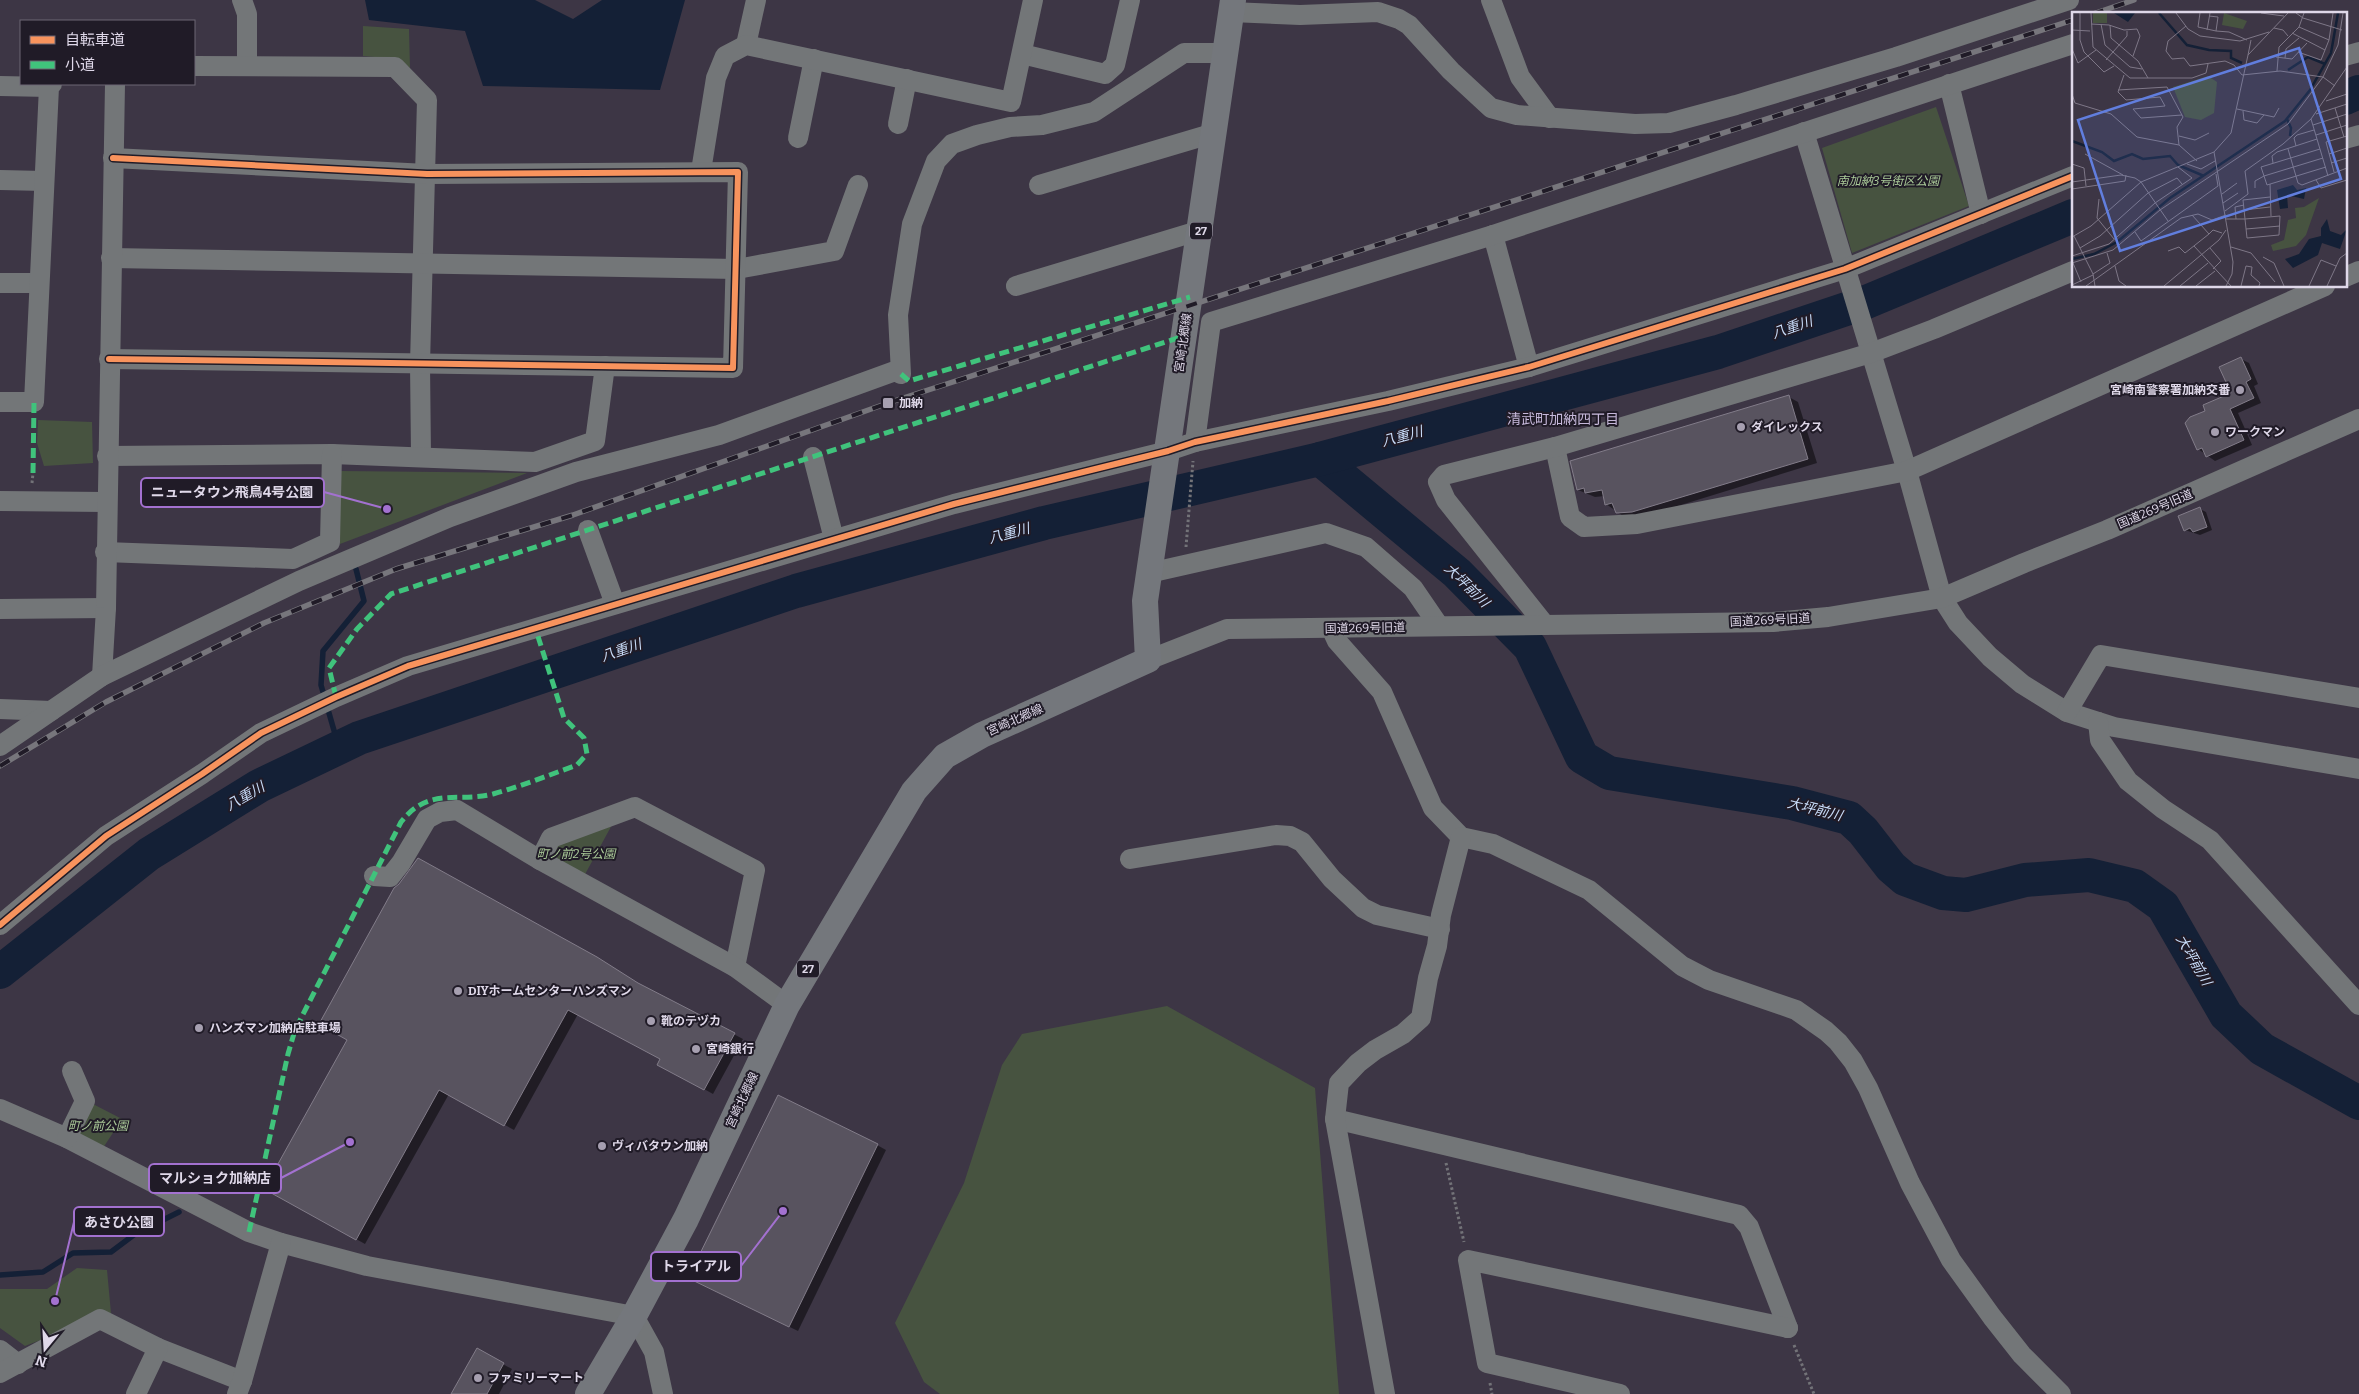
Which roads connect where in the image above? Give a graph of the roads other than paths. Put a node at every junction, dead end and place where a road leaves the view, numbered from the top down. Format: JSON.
{"nodes":[{"id":1,"x":242,"y":0,"type":"edge"},
{"id":2,"x":756,"y":0,"type":"edge"},
{"id":3,"x":1031,"y":0,"type":"edge"},
{"id":4,"x":1130,"y":0,"type":"edge"},
{"id":5,"x":1491,"y":0,"type":"edge"},
{"id":6,"x":2069,"y":0,"type":"edge"},
{"id":7,"x":1232,"y":6,"type":"edge"},
{"id":8,"x":2072,"y":44,"type":"edge"},
{"id":9,"x":746,"y":45,"type":"junction"},
{"id":10,"x":2359,"y":52,"type":"edge"},
{"id":11,"x":1224,"y":53,"type":"junction"},
{"id":12,"x":1022,"y":54,"type":"junction"},
{"id":13,"x":2346,"y":56,"type":"edge"},
{"id":14,"x":814,"y":59,"type":"junction"},
{"id":15,"x":195,"y":66,"type":"edge"},
{"id":16,"x":247,"y":66,"type":"junction"},
{"id":17,"x":907,"y":79,"type":"junction"},
{"id":18,"x":1949,"y":84,"type":"junction"},
{"id":19,"x":50,"y":85,"type":"edge"},
{"id":20,"x":115,"y":85,"type":"edge"},
{"id":21,"x":0,"y":86,"type":"edge"},
{"id":22,"x":1550,"y":118,"type":"junction"},
{"id":23,"x":898,"y":124,"type":"dead end"},
{"id":24,"x":1804,"y":132,"type":"junction"},
{"id":25,"x":1214,"y":133,"type":"junction"},
{"id":26,"x":2359,"y":135,"type":"edge"},
{"id":27,"x":798,"y":138,"type":"dead end"},
{"id":28,"x":2346,"y":139,"type":"edge"},
{"id":29,"x":113,"y":158,"type":"junction"},
{"id":30,"x":701,"y":171,"type":"junction"},
{"id":31,"x":427,"y":174,"type":"junction"},
{"id":32,"x":2072,"y":176,"type":"edge"},
{"id":33,"x":0,"y":180,"type":"edge"},
{"id":34,"x":44,"y":180,"type":"junction"},
{"id":35,"x":1039,"y":184,"type":"dead end"},
{"id":36,"x":858,"y":185,"type":"dead end"},
{"id":37,"x":1981,"y":214,"type":"junction"},
{"id":38,"x":1201,"y":230,"type":"junction"},
{"id":39,"x":1493,"y":235,"type":"junction"},
{"id":40,"x":112,"y":258,"type":"junction"},
{"id":41,"x":423,"y":262,"type":"junction"},
{"id":42,"x":737,"y":269,"type":"junction"},
{"id":43,"x":2072,"y":271,"type":"edge"},
{"id":44,"x":2359,"y":271,"type":"edge"},
{"id":45,"x":1846,"y":273,"type":"junction"},
{"id":46,"x":2346,"y":277,"type":"edge"},
{"id":47,"x":0,"y":283,"type":"edge"},
{"id":48,"x":39,"y":283,"type":"junction"},
{"id":49,"x":1016,"y":286,"type":"dead end"},
{"id":50,"x":2320,"y":288,"type":"edge"},
{"id":51,"x":1870,"y":347,"type":"junction"},
{"id":52,"x":109,"y":359,"type":"junction"},
{"id":53,"x":420,"y":364,"type":"junction"},
{"id":54,"x":605,"y":366,"type":"junction"},
{"id":55,"x":1529,"y":367,"type":"junction"},
{"id":56,"x":0,"y":402,"type":"edge"},
{"id":57,"x":2359,"y":419,"type":"edge"},
{"id":58,"x":1195,"y":442,"type":"junction"},
{"id":59,"x":1555,"y":447,"type":"junction"},
{"id":60,"x":332,"y":454,"type":"junction"},
{"id":61,"x":107,"y":456,"type":"junction"},
{"id":62,"x":421,"y":456,"type":"junction"},
{"id":63,"x":1167,"y":456,"type":"junction"},
{"id":64,"x":812,"y":457,"type":"dead end"},
{"id":65,"x":1907,"y":471,"type":"junction"},
{"id":66,"x":0,"y":501,"type":"edge"},
{"id":67,"x":106,"y":502,"type":"junction"},
{"id":68,"x":588,"y":530,"type":"dead end"},
{"id":69,"x":834,"y":539,"type":"junction"},
{"id":70,"x":105,"y":552,"type":"junction"},
{"id":71,"x":1150,"y":566,"type":"junction"},
{"id":72,"x":1942,"y":598,"type":"junction"},
{"id":73,"x":615,"y":604,"type":"junction"},
{"id":74,"x":106,"y":608,"type":"junction"},
{"id":75,"x":0,"y":609,"type":"edge"},
{"id":76,"x":1536,"y":625,"type":"junction"},
{"id":77,"x":1438,"y":626,"type":"junction"},
{"id":78,"x":1331,"y":628,"type":"junction"},
{"id":79,"x":1148,"y":660,"type":"junction"},
{"id":80,"x":102,"y":676,"type":"junction"},
{"id":81,"x":2359,"y":698,"type":"edge"},
{"id":82,"x":0,"y":709,"type":"edge"},
{"id":83,"x":51,"y":711,"type":"junction"},
{"id":84,"x":2067,"y":712,"type":"junction"},
{"id":85,"x":2098,"y":722,"type":"junction"},
{"id":86,"x":0,"y":746,"type":"edge"},
{"id":87,"x":2359,"y":769,"type":"edge"},
{"id":88,"x":1461,"y":837,"type":"junction"},
{"id":89,"x":1130,"y":859,"type":"dead end"},
{"id":90,"x":540,"y":860,"type":"junction"},
{"id":91,"x":374,"y":876,"type":"dead end"},
{"id":92,"x":0,"y":925,"type":"edge"},
{"id":93,"x":1440,"y":929,"type":"junction"},
{"id":94,"x":735,"y":967,"type":"junction"},
{"id":95,"x":787,"y":1005,"type":"junction"},
{"id":96,"x":2359,"y":1005,"type":"edge"},
{"id":97,"x":72,"y":1071,"type":"dead end"},
{"id":98,"x":0,"y":1109,"type":"edge"},
{"id":99,"x":1335,"y":1119,"type":"junction"},
{"id":100,"x":67,"y":1138,"type":"junction"},
{"id":101,"x":281,"y":1243,"type":"junction"},
{"id":102,"x":634,"y":1316,"type":"junction"},
{"id":103,"x":158,"y":1348,"type":"junction"},
{"id":104,"x":0,"y":1350,"type":"edge"},
{"id":105,"x":18,"y":1364,"type":"junction"},
{"id":106,"x":0,"y":1373,"type":"edge"},
{"id":107,"x":239,"y":1387,"type":"edge"},
{"id":108,"x":136,"y":1394,"type":"edge"},
{"id":109,"x":588,"y":1394,"type":"edge"},
{"id":110,"x":663,"y":1394,"type":"edge"},
{"id":111,"x":1385,"y":1394,"type":"edge"},
{"id":112,"x":1620,"y":1394,"type":"edge"},
{"id":113,"x":2061,"y":1394,"type":"edge"}],
"edges":[{"from":1,"to":16,"type":"street"},
{"from":2,"to":9,"type":"street"},
{"from":3,"to":12,"type":"street"},
{"from":4,"to":12,"type":"street"},
{"from":5,"to":22,"type":"street"},
{"from":6,"to":22,"type":"street"},
{"from":7,"to":11,"type":"main road","name":"宮崎北郷線","number":"27"},
{"from":7,"to":22,"type":"street"},
{"from":8,"to":18,"type":"street"},
{"from":9,"to":14,"type":"street"},
{"from":9,"to":30,"type":"street"},
{"from":10,"to":13,"type":"street"},
{"from":11,"to":25,"type":"main road","name":"宮崎北郷線","number":"27"},
{"from":11,"to":80,"type":"street"},
{"from":12,"to":17,"type":"street"},
{"from":14,"to":17,"type":"street"},
{"from":14,"to":27,"type":"street"},
{"from":15,"to":16,"type":"street"},
{"from":16,"to":31,"type":"street"},
{"from":17,"to":23,"type":"street"},
{"from":18,"to":24,"type":"street"},
{"from":18,"to":37,"type":"street"},
{"from":19,"to":21,"type":"street"},
{"from":19,"to":34,"type":"street"},
{"from":20,"to":29,"type":"street"},
{"from":24,"to":39,"type":"street"},
{"from":24,"to":45,"type":"street"},
{"from":25,"to":35,"type":"street"},
{"from":25,"to":38,"type":"main road","name":"宮崎北郷線","number":"27"},
{"from":26,"to":28,"type":"street"},
{"from":29,"to":31,"type":"street"},
{"from":29,"to":40,"type":"street"},
{"from":30,"to":31,"type":"street"},
{"from":30,"to":42,"type":"street"},
{"from":31,"to":41,"type":"street"},
{"from":32,"to":37,"type":"street"},
{"from":33,"to":34,"type":"street"},
{"from":34,"to":48,"type":"street"},
{"from":36,"to":42,"type":"street"},
{"from":37,"to":45,"type":"street"},
{"from":38,"to":49,"type":"street"},
{"from":38,"to":63,"type":"main road","name":"宮崎北郷線","number":"27"},
{"from":39,"to":55,"type":"street"},
{"from":39,"to":58,"type":"street"},
{"from":40,"to":41,"type":"street"},
{"from":40,"to":52,"type":"street"},
{"from":41,"to":42,"type":"street"},
{"from":41,"to":53,"type":"street"},
{"from":42,"to":54,"type":"street"},
{"from":43,"to":51,"type":"street"},
{"from":44,"to":46,"type":"street"},
{"from":45,"to":51,"type":"street"},
{"from":45,"to":55,"type":"street"},
{"from":47,"to":48,"type":"street"},
{"from":48,"to":56,"type":"street"},
{"from":50,"to":65,"type":"street"},
{"from":51,"to":59,"type":"street"},
{"from":51,"to":65,"type":"street"},
{"from":52,"to":53,"type":"street"},
{"from":52,"to":61,"type":"street"},
{"from":53,"to":54,"type":"street"},
{"from":53,"to":62,"type":"street"},
{"from":54,"to":62,"type":"street"},
{"from":55,"to":58,"type":"street"},
{"from":57,"to":72,"type":"street","name":"国道269号旧道"},
{"from":58,"to":63,"type":"street"},
{"from":59,"to":65,"type":"street"},
{"from":59,"to":76,"type":"street"},
{"from":60,"to":61,"type":"street"},
{"from":60,"to":62,"type":"street"},
{"from":60,"to":70,"type":"street"},
{"from":61,"to":67,"type":"street"},
{"from":63,"to":69,"type":"street"},
{"from":63,"to":71,"type":"main road","name":"宮崎北郷線","number":"27"},
{"from":64,"to":69,"type":"street"},
{"from":65,"to":72,"type":"street"},
{"from":66,"to":67,"type":"street"},
{"from":67,"to":70,"type":"street"},
{"from":68,"to":73,"type":"street"},
{"from":69,"to":73,"type":"street"},
{"from":70,"to":74,"type":"street"},
{"from":71,"to":77,"type":"street"},
{"from":71,"to":79,"type":"main road","name":"宮崎北郷線","number":"27"},
{"from":72,"to":76,"type":"street","name":"国道269号旧道"},
{"from":72,"to":84,"type":"street"},
{"from":73,"to":92,"type":"street"},
{"from":74,"to":75,"type":"street"},
{"from":74,"to":80,"type":"street"},
{"from":76,"to":77,"type":"street","name":"国道269号旧道"},
{"from":77,"to":78,"type":"street","name":"国道269号旧道"},
{"from":78,"to":79,"type":"street","name":"国道269号旧道"},
{"from":78,"to":88,"type":"street"},
{"from":79,"to":95,"type":"main road","name":"宮崎北郷線","number":"27"},
{"from":80,"to":83,"type":"street"},
{"from":81,"to":84,"type":"street"},
{"from":82,"to":83,"type":"street"},
{"from":83,"to":86,"type":"street"},
{"from":84,"to":85,"type":"street"},
{"from":85,"to":87,"type":"street"},
{"from":85,"to":96,"type":"street"},
{"from":88,"to":93,"type":"street"},
{"from":88,"to":113,"type":"street"},
{"from":89,"to":93,"type":"street"},
{"from":90,"to":91,"type":"street"},
{"from":90,"to":94,"type":"street"},
{"from":90,"to":94,"type":"street"},
{"from":93,"to":99,"type":"street"},
{"from":94,"to":95,"type":"street"},
{"from":95,"to":102,"type":"main road","name":"宮崎北郷線","number":"27"},
{"from":97,"to":100,"type":"street"},
{"from":98,"to":100,"type":"street"},
{"from":99,"to":111,"type":"street"},
{"from":99,"to":112,"type":"street"},
{"from":100,"to":101,"type":"street"},
{"from":101,"to":102,"type":"street"},
{"from":101,"to":107,"type":"street"},
{"from":102,"to":109,"type":"main road","name":"宮崎北郷線","number":"27"},
{"from":102,"to":110,"type":"street"},
{"from":103,"to":105,"type":"street"},
{"from":103,"to":107,"type":"street"},
{"from":103,"to":108,"type":"street"},
{"from":104,"to":105,"type":"street"},
{"from":105,"to":106,"type":"street"}]}
